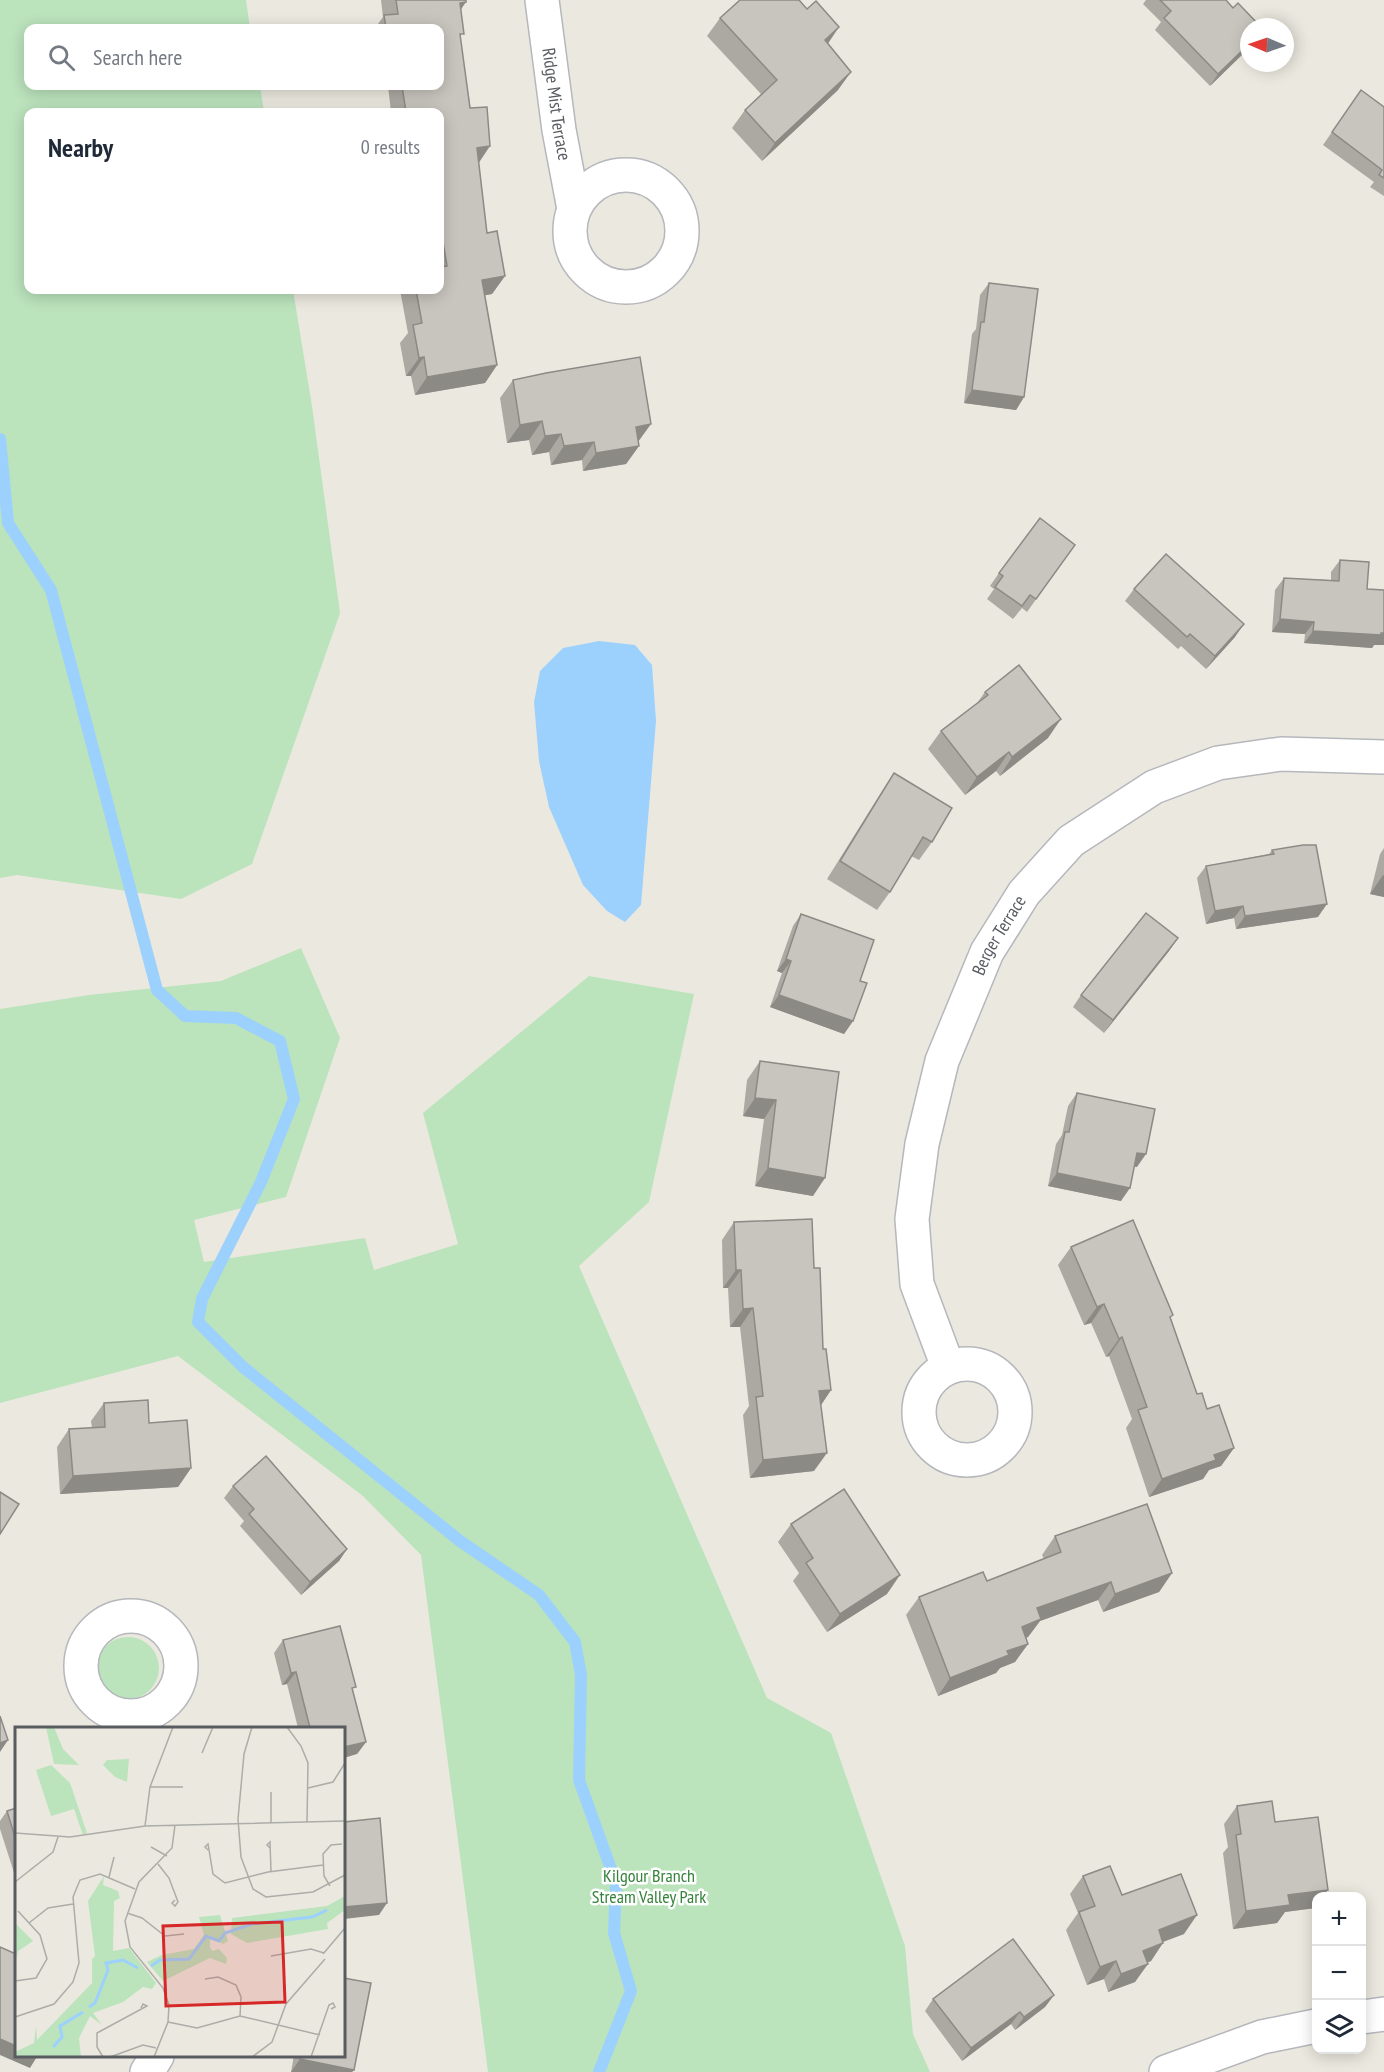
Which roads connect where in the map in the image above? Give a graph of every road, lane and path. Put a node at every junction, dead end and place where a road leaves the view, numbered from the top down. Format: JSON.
{"nodes":[{"id":1,"x":542,"y":0,"type":"edge"},
{"id":2,"x":574,"y":209,"type":"dead end"},
{"id":3,"x":1384,"y":757,"type":"edge"},
{"id":4,"x":948,"y":1366,"type":"dead end"},
{"id":5,"x":1384,"y":2013,"type":"edge"},
{"id":6,"x":1366,"y":2016,"type":"edge"},
{"id":7,"x":1312,"y":2027,"type":"edge"},
{"id":8,"x":156,"y":2057,"type":"edge"},
{"id":9,"x":147,"y":2072,"type":"edge"},
{"id":10,"x":1166,"y":2072,"type":"edge"}],
"edges":[{"from":1,"to":2,"type":"street","name":"Ridge Mist Terrace"},
{"from":3,"to":4,"type":"street","name":"Berger Terrace"},
{"from":5,"to":6,"type":"street"},
{"from":7,"to":10,"type":"street"},
{"from":8,"to":9,"type":"street"}]}
